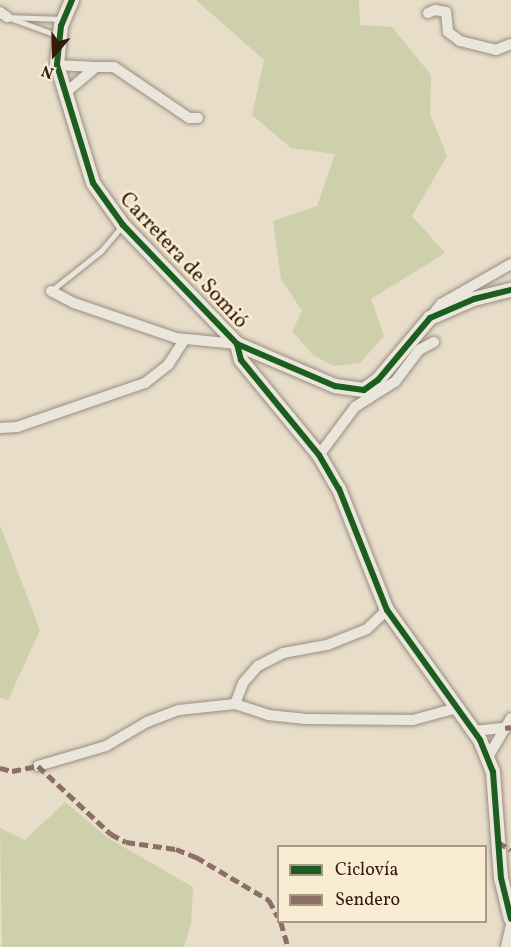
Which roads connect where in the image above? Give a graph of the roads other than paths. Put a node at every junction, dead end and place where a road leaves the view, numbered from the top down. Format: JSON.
{"nodes":[{"id":1,"x":72,"y":0,"type":"edge"},
{"id":2,"x":428,"y":14,"type":"dead end"},
{"id":3,"x":4,"y":15,"type":"edge"},
{"id":4,"x":64,"y":19,"type":"junction"},
{"id":5,"x":58,"y":36,"type":"junction"},
{"id":6,"x":511,"y":44,"type":"edge"},
{"id":7,"x":57,"y":65,"type":"junction"},
{"id":8,"x":96,"y":67,"type":"junction"},
{"id":9,"x":64,"y":94,"type":"junction"},
{"id":10,"x":198,"y":118,"type":"dead end"},
{"id":11,"x":123,"y":225,"type":"junction"},
{"id":12,"x":511,"y":264,"type":"edge"},
{"id":13,"x":511,"y":290,"type":"edge"},
{"id":14,"x":51,"y":291,"type":"joint"},
{"id":15,"x":430,"y":318,"type":"junction"},
{"id":16,"x":184,"y":339,"type":"junction"},
{"id":17,"x":434,"y":342,"type":"dead end"},
{"id":18,"x":237,"y":344,"type":"junction"},
{"id":19,"x":366,"y":394,"type":"junction"},
{"id":20,"x":0,"y":428,"type":"edge"},
{"id":21,"x":319,"y":455,"type":"junction"},
{"id":22,"x":387,"y":610,"type":"junction"},
{"id":23,"x":236,"y":704,"type":"junction"},
{"id":24,"x":457,"y":708,"type":"junction"},
{"id":25,"x":508,"y":723,"type":"edge"},
{"id":26,"x":488,"y":729,"type":"junction"},
{"id":27,"x":474,"y":731,"type":"junction"},
{"id":28,"x":495,"y":743,"type":"junction"},
{"id":29,"x":488,"y":757,"type":"junction"},
{"id":30,"x":38,"y":766,"type":"dead end"},
{"id":31,"x":511,"y":919,"type":"edge"},
{"id":32,"x":511,"y":926,"type":"edge"},
{"id":33,"x":506,"y":947,"type":"edge"}],
"edges":[{"from":1,"to":4,"type":"street","name":"Carretera de Somió"},
{"from":2,"to":6,"type":"street"},
{"from":3,"to":4,"type":"lane"},
{"from":3,"to":5,"type":"lane"},
{"from":4,"to":5,"type":"street","name":"Carretera de Somió"},
{"from":5,"to":7,"type":"street","name":"Carretera de Somió"},
{"from":7,"to":8,"type":"street"},
{"from":7,"to":9,"type":"street","name":"Carretera de Somió"},
{"from":8,"to":9,"type":"street"},
{"from":8,"to":10,"type":"street"},
{"from":9,"to":11,"type":"street","name":"Carretera de Somió"},
{"from":11,"to":14,"type":"lane"},
{"from":11,"to":18,"type":"street","name":"Carretera de Somió"},
{"from":12,"to":15,"type":"street"},
{"from":13,"to":15,"type":"street"},
{"from":14,"to":16,"type":"street"},
{"from":15,"to":19,"type":"street"},
{"from":16,"to":18,"type":"street"},
{"from":16,"to":20,"type":"street"},
{"from":17,"to":19,"type":"street"},
{"from":18,"to":19,"type":"street","name":"Carretera de Somió"},
{"from":18,"to":21,"type":"street"},
{"from":19,"to":21,"type":"street"},
{"from":21,"to":22,"type":"street"},
{"from":22,"to":23,"type":"street"},
{"from":22,"to":24,"type":"street"},
{"from":23,"to":24,"type":"street"},
{"from":23,"to":30,"type":"street"},
{"from":24,"to":27,"type":"street"},
{"from":25,"to":26,"type":"street"},
{"from":25,"to":28,"type":"street"},
{"from":26,"to":27,"type":"street"},
{"from":26,"to":28,"type":"street"},
{"from":27,"to":29,"type":"street"},
{"from":28,"to":29,"type":"street"},
{"from":29,"to":31,"type":"street"},
{"from":32,"to":33,"type":"street"}]}
